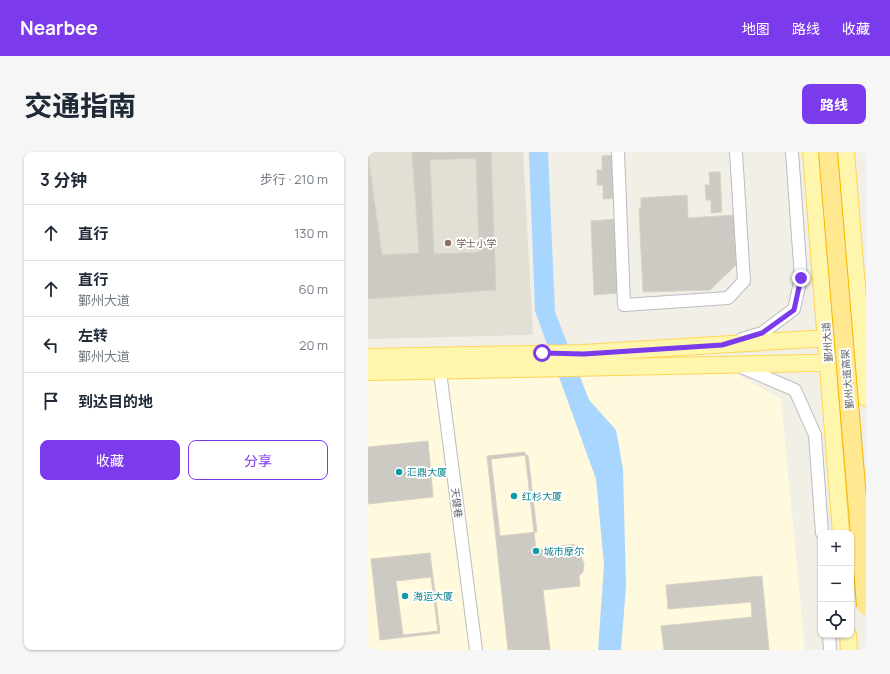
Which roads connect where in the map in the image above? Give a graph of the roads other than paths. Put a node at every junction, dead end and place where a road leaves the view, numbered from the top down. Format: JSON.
{"nodes":[{"id":1,"x":618,"y":152,"type":"edge"},
{"id":2,"x":736,"y":152,"type":"edge"},
{"id":3,"x":792,"y":152,"type":"edge"},
{"id":4,"x":811,"y":152,"type":"edge"},
{"id":5,"x":828,"y":152,"type":"edge"},
{"id":6,"x":838,"y":152,"type":"edge"},
{"id":7,"x":846,"y":152,"type":"edge"},
{"id":8,"x":860,"y":336,"type":"junction"},
{"id":9,"x":827,"y":338,"type":"junction"},
{"id":10,"x":722,"y":345,"type":"junction"},
{"id":11,"x":368,"y":357,"type":"edge"},
{"id":12,"x":828,"y":362,"type":"junction"},
{"id":13,"x":863,"y":362,"type":"junction"},
{"id":14,"x":438,"y":363,"type":"junction"},
{"id":15,"x":735,"y":364,"type":"junction"},
{"id":16,"x":368,"y":372,"type":"edge"},
{"id":17,"x":866,"y":398,"type":"edge"},
{"id":18,"x":866,"y":475,"type":"edge"},
{"id":19,"x":822,"y":530,"type":"edge"},
{"id":20,"x":841,"y":530,"type":"edge"},
{"id":21,"x":866,"y":606,"type":"edge"},
{"id":22,"x":829,"y":638,"type":"edge"},
{"id":23,"x":848,"y":638,"type":"edge"},
{"id":24,"x":476,"y":650,"type":"edge"},
{"id":25,"x":830,"y":650,"type":"edge"},
{"id":26,"x":849,"y":650,"type":"edge"}],
"edges":[{"from":1,"to":2,"type":"street"},
{"from":3,"to":10,"type":"street"},
{"from":4,"to":9,"type":"main road","name":"鄞州大道"},
{"from":5,"to":21,"type":"highway","name":"鄞州大道高架","bridge":true},
{"from":6,"to":18,"type":"highway","name":"鄞州大道高架"},
{"from":7,"to":8,"type":"main road"},
{"from":8,"to":9,"type":"main road"},
{"from":8,"to":13,"type":"main road"},
{"from":9,"to":10,"type":"main road"},
{"from":9,"to":12,"type":"main road","name":"鄞州大道"},
{"from":10,"to":14,"type":"main road"},
{"from":11,"to":14,"type":"main road"},
{"from":12,"to":13,"type":"main road"},
{"from":12,"to":15,"type":"main road"},
{"from":12,"to":20,"type":"main road","name":"鄞州大道"},
{"from":13,"to":17,"type":"main road"},
{"from":14,"to":15,"type":"main road"},
{"from":14,"to":16,"type":"main road"},
{"from":14,"to":24,"type":"street","name":"天健巷"},
{"from":15,"to":19,"type":"street"},
{"from":22,"to":25,"type":"street"},
{"from":23,"to":26,"type":"main road"}]}
